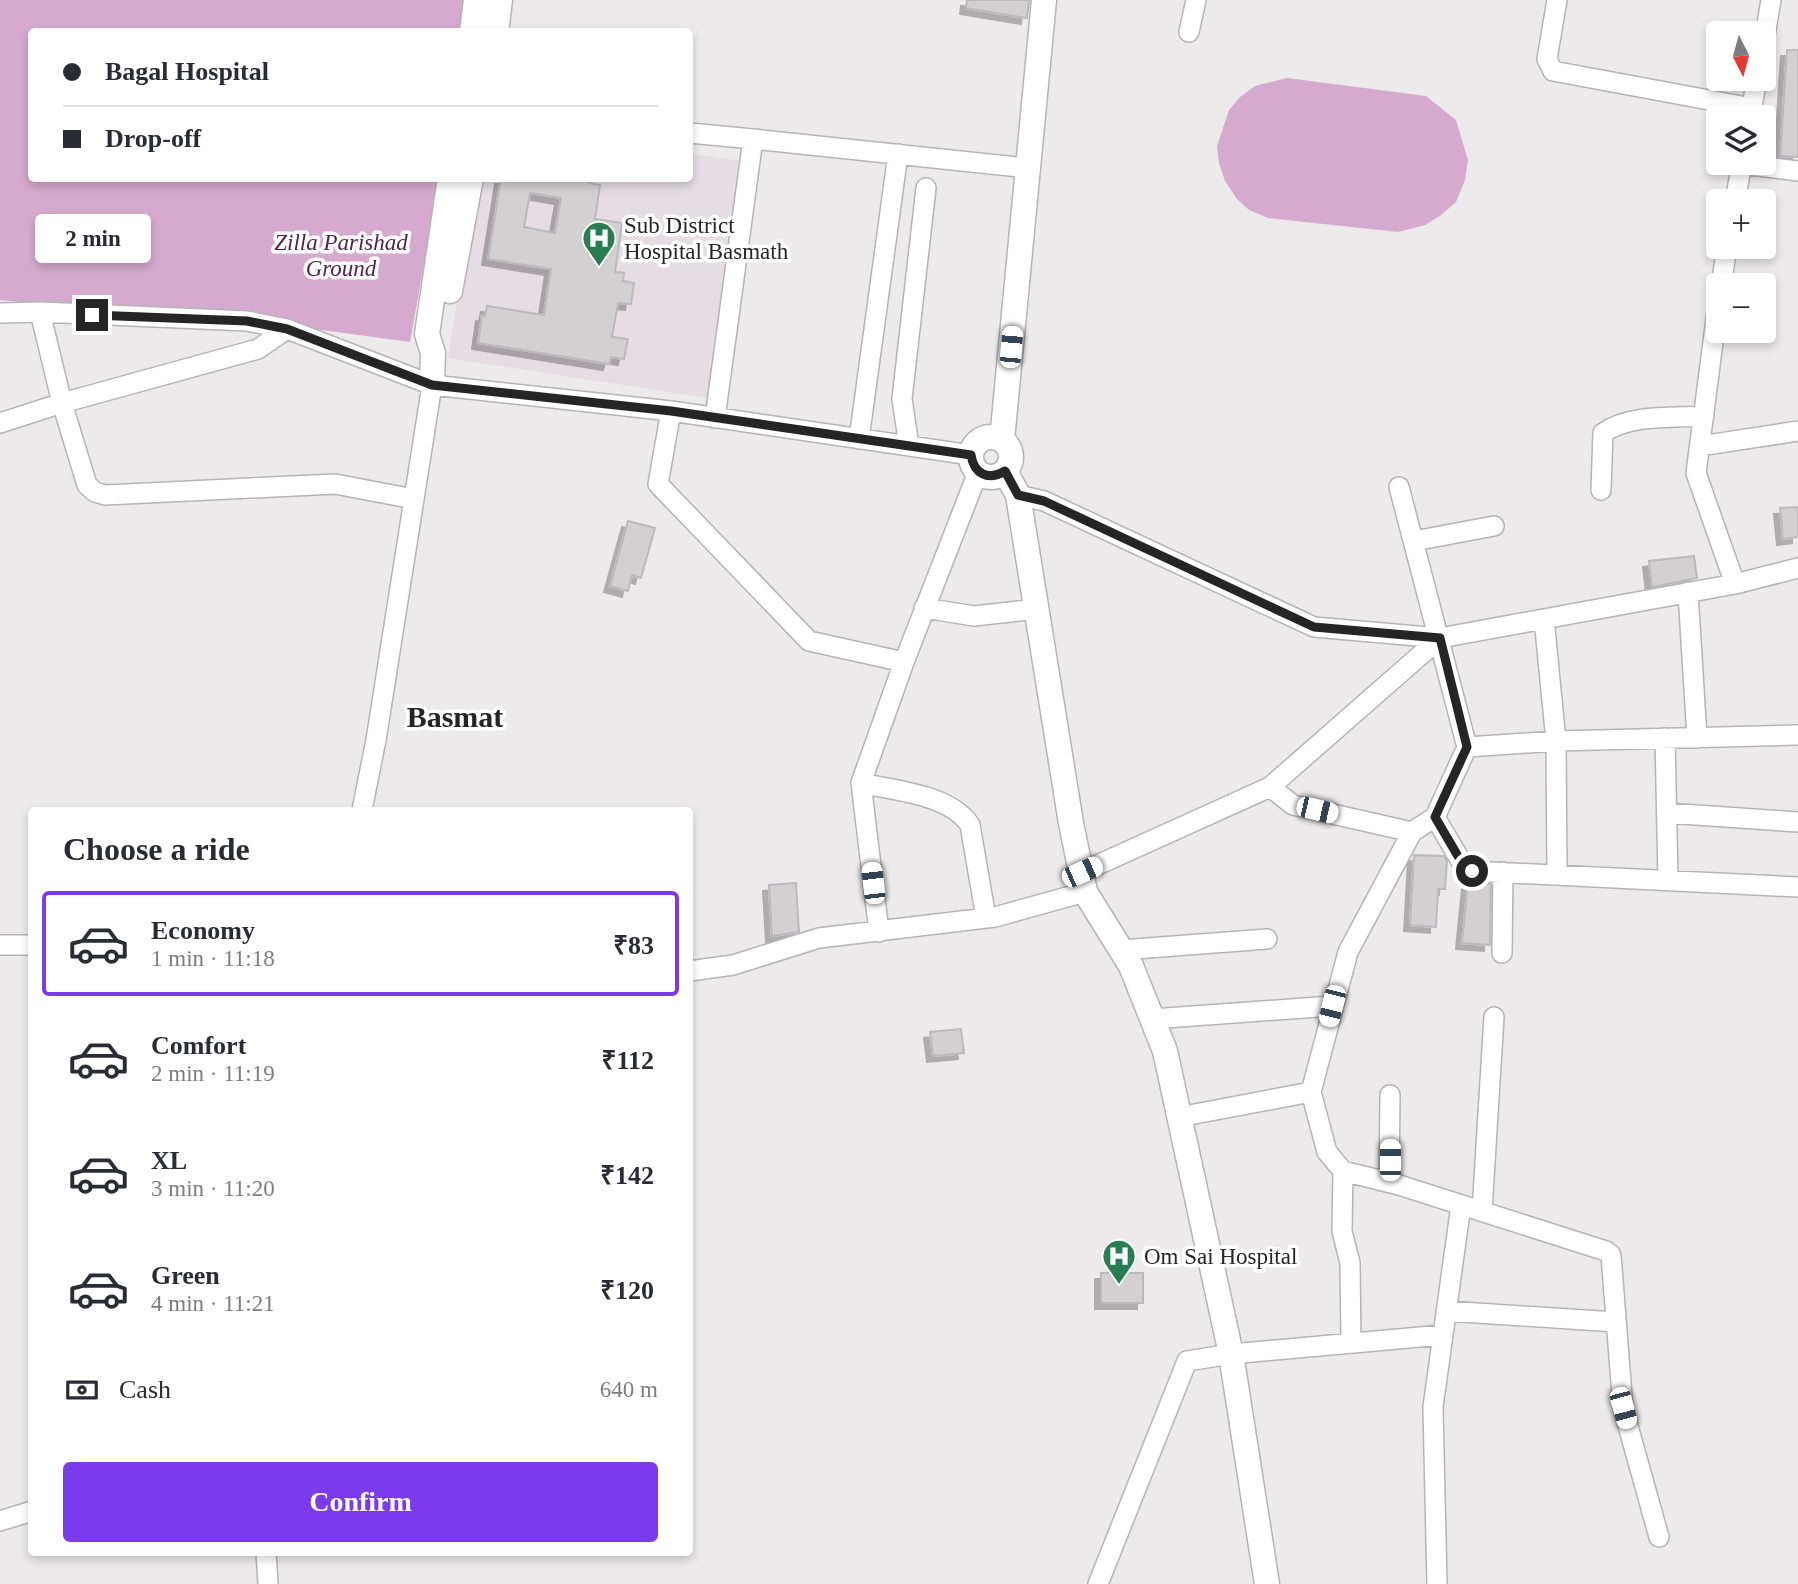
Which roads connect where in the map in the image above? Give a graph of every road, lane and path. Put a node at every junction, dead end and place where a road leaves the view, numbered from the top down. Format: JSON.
{"nodes":[{"id":1,"x":476,"y":0,"type":"edge"},
{"id":2,"x":500,"y":0,"type":"edge"},
{"id":3,"x":1044,"y":0,"type":"edge"},
{"id":4,"x":1196,"y":0,"type":"edge"},
{"id":5,"x":1557,"y":0,"type":"edge"},
{"id":6,"x":1771,"y":0,"type":"edge"},
{"id":7,"x":1767,"y":21,"type":"edge"},
{"id":8,"x":472,"y":28,"type":"edge"},
{"id":9,"x":496,"y":28,"type":"edge"},
{"id":10,"x":1189,"y":32,"type":"dead end"},
{"id":11,"x":1713,"y":105,"type":"edge"},
{"id":12,"x":693,"y":133,"type":"edge"},
{"id":13,"x":753,"y":139,"type":"junction"},
{"id":14,"x":898,"y":154,"type":"junction"},
{"id":15,"x":1028,"y":168,"type":"junction"},
{"id":16,"x":1776,"y":168,"type":"edge"},
{"id":17,"x":1798,"y":171,"type":"edge"},
{"id":18,"x":449,"y":182,"type":"edge"},
{"id":19,"x":470,"y":182,"type":"edge"},
{"id":20,"x":926,"y":188,"type":"dead end"},
{"id":21,"x":882,"y":274,"type":"junction"},
{"id":22,"x":915,"y":279,"type":"junction"},
{"id":23,"x":0,"y":313,"type":"edge"},
{"id":24,"x":40,"y":313,"type":"junction"},
{"id":25,"x":287,"y":329,"type":"junction"},
{"id":26,"x":1713,"y":343,"type":"edge"},
{"id":27,"x":433,"y":353,"type":"junction"},
{"id":28,"x":432,"y":385,"type":"junction"},
{"id":29,"x":62,"y":402,"type":"junction"},
{"id":30,"x":671,"y":411,"type":"junction"},
{"id":31,"x":1704,"y":416,"type":"junction"},
{"id":32,"x":715,"y":418,"type":"junction"},
{"id":33,"x":0,"y":423,"type":"edge"},
{"id":34,"x":1798,"y":431,"type":"edge"},
{"id":35,"x":859,"y":439,"type":"junction"},
{"id":36,"x":1002,"y":440,"type":"junction"},
{"id":37,"x":909,"y":446,"type":"junction"},
{"id":38,"x":1700,"y":446,"type":"junction"},
{"id":39,"x":975,"y":464,"type":"junction"},
{"id":40,"x":1005,"y":471,"type":"junction"},
{"id":41,"x":1399,"y":487,"type":"dead end"},
{"id":42,"x":1601,"y":490,"type":"dead end"},
{"id":43,"x":1018,"y":495,"type":"junction"},
{"id":44,"x":414,"y":499,"type":"junction"},
{"id":45,"x":1494,"y":526,"type":"dead end"},
{"id":46,"x":1414,"y":541,"type":"junction"},
{"id":47,"x":1798,"y":568,"type":"edge"},
{"id":48,"x":1735,"y":583,"type":"junction"},
{"id":49,"x":1688,"y":592,"type":"junction"},
{"id":50,"x":925,"y":608,"type":"junction"},
{"id":51,"x":1037,"y":609,"type":"junction"},
{"id":52,"x":1544,"y":619,"type":"junction"},
{"id":53,"x":1440,"y":638,"type":"junction"},
{"id":54,"x":904,"y":662,"type":"junction"},
{"id":55,"x":1798,"y":735,"type":"edge"},
{"id":56,"x":1697,"y":737,"type":"junction"},
{"id":57,"x":1665,"y":738,"type":"junction"},
{"id":58,"x":1556,"y":741,"type":"junction"},
{"id":59,"x":1467,"y":747,"type":"junction"},
{"id":60,"x":861,"y":783,"type":"junction"},
{"id":61,"x":1270,"y":787,"type":"junction"},
{"id":62,"x":363,"y":807,"type":"edge"},
{"id":63,"x":1667,"y":813,"type":"junction"},
{"id":64,"x":1435,"y":817,"type":"junction"},
{"id":65,"x":1798,"y":822,"type":"edge"},
{"id":66,"x":1412,"y":832,"type":"junction"},
{"id":67,"x":1503,"y":872,"type":"junction"},
{"id":68,"x":1557,"y":874,"type":"junction"},
{"id":69,"x":1668,"y":880,"type":"junction"},
{"id":70,"x":1083,"y":882,"type":"junction"},
{"id":71,"x":1798,"y":887,"type":"edge"},
{"id":72,"x":986,"y":918,"type":"junction"},
{"id":73,"x":880,"y":932,"type":"junction"},
{"id":74,"x":1267,"y":939,"type":"dead end"},
{"id":75,"x":0,"y":945,"type":"edge"},
{"id":76,"x":28,"y":945,"type":"edge"},
{"id":77,"x":1121,"y":950,"type":"junction"},
{"id":78,"x":1502,"y":953,"type":"dead end"},
{"id":79,"x":693,"y":971,"type":"edge"},
{"id":80,"x":1332,"y":1006,"type":"junction"},
{"id":81,"x":1494,"y":1017,"type":"dead end"},
{"id":82,"x":1152,"y":1019,"type":"junction"},
{"id":83,"x":1311,"y":1092,"type":"junction"},
{"id":84,"x":1390,"y":1095,"type":"dead end"},
{"id":85,"x":1179,"y":1117,"type":"junction"},
{"id":86,"x":1342,"y":1171,"type":"junction"},
{"id":87,"x":1390,"y":1182,"type":"junction"},
{"id":88,"x":1461,"y":1205,"type":"junction"},
{"id":89,"x":1482,"y":1211,"type":"junction"},
{"id":90,"x":1446,"y":1311,"type":"junction"},
{"id":91,"x":1616,"y":1322,"type":"junction"},
{"id":92,"x":1442,"y":1335,"type":"junction"},
{"id":93,"x":1351,"y":1343,"type":"junction"},
{"id":94,"x":1231,"y":1354,"type":"junction"},
{"id":95,"x":28,"y":1512,"type":"edge"},
{"id":96,"x":0,"y":1521,"type":"edge"},
{"id":97,"x":1659,"y":1537,"type":"dead end"},
{"id":98,"x":266,"y":1556,"type":"edge"},
{"id":99,"x":268,"y":1584,"type":"edge"},
{"id":100,"x":1098,"y":1584,"type":"edge"},
{"id":101,"x":1266,"y":1584,"type":"edge"},
{"id":102,"x":1437,"y":1584,"type":"edge"}],
"edges":[{"from":1,"to":8,"type":"main road"},
{"from":2,"to":9,"type":"main road"},
{"from":3,"to":15,"type":"main road"},
{"from":4,"to":10,"type":"street"},
{"from":5,"to":11,"type":"street"},
{"from":6,"to":7,"type":"street"},
{"from":12,"to":13,"type":"street"},
{"from":13,"to":14,"type":"street"},
{"from":13,"to":32,"type":"street"},
{"from":14,"to":15,"type":"street"},
{"from":14,"to":21,"type":"street"},
{"from":15,"to":36,"type":"main road"},
{"from":16,"to":17,"type":"street"},
{"from":18,"to":27,"type":"main road"},
{"from":19,"to":27,"type":"main road"},
{"from":20,"to":22,"type":"street"},
{"from":21,"to":22,"type":"street"},
{"from":21,"to":35,"type":"street"},
{"from":22,"to":37,"type":"street"},
{"from":23,"to":24,"type":"street"},
{"from":24,"to":25,"type":"street"},
{"from":24,"to":29,"type":"street"},
{"from":25,"to":28,"type":"street"},
{"from":25,"to":29,"type":"street"},
{"from":26,"to":31,"type":"street"},
{"from":27,"to":28,"type":"main road"},
{"from":28,"to":30,"type":"street"},
{"from":28,"to":44,"type":"street"},
{"from":29,"to":33,"type":"street"},
{"from":29,"to":44,"type":"street"},
{"from":30,"to":32,"type":"street"},
{"from":30,"to":54,"type":"street"},
{"from":31,"to":38,"type":"street"},
{"from":31,"to":42,"type":"street"},
{"from":32,"to":35,"type":"street"},
{"from":34,"to":38,"type":"street"},
{"from":35,"to":37,"type":"street"},
{"from":36,"to":39,"type":"main road"},
{"from":36,"to":40,"type":"main road"},
{"from":37,"to":39,"type":"street"},
{"from":38,"to":48,"type":"street"},
{"from":39,"to":40,"type":"main road"},
{"from":39,"to":50,"type":"street"},
{"from":40,"to":43,"type":"main road"},
{"from":41,"to":46,"type":"street"},
{"from":43,"to":51,"type":"main road"},
{"from":43,"to":53,"type":"street"},
{"from":44,"to":62,"type":"street"},
{"from":45,"to":46,"type":"street"},
{"from":46,"to":53,"type":"street"},
{"from":47,"to":48,"type":"street"},
{"from":48,"to":49,"type":"street"},
{"from":49,"to":52,"type":"street"},
{"from":49,"to":56,"type":"street"},
{"from":50,"to":51,"type":"street"},
{"from":50,"to":54,"type":"street"},
{"from":51,"to":70,"type":"main road"},
{"from":52,"to":53,"type":"street"},
{"from":52,"to":58,"type":"street"},
{"from":53,"to":59,"type":"street"},
{"from":53,"to":61,"type":"street"},
{"from":54,"to":60,"type":"street"},
{"from":55,"to":56,"type":"street"},
{"from":56,"to":57,"type":"street"},
{"from":57,"to":58,"type":"street"},
{"from":57,"to":63,"type":"street"},
{"from":58,"to":59,"type":"street"},
{"from":58,"to":68,"type":"street"},
{"from":59,"to":64,"type":"street"},
{"from":60,"to":72,"type":"street"},
{"from":60,"to":73,"type":"street"},
{"from":61,"to":66,"type":"street"},
{"from":61,"to":70,"type":"street"},
{"from":63,"to":65,"type":"street"},
{"from":63,"to":69,"type":"street"},
{"from":64,"to":66,"type":"street"},
{"from":64,"to":67,"type":"street"},
{"from":66,"to":80,"type":"street"},
{"from":67,"to":68,"type":"street"},
{"from":67,"to":78,"type":"street"},
{"from":68,"to":69,"type":"street"},
{"from":69,"to":71,"type":"street"},
{"from":70,"to":72,"type":"street"},
{"from":70,"to":77,"type":"main road"},
{"from":72,"to":73,"type":"street"},
{"from":73,"to":79,"type":"street"},
{"from":74,"to":77,"type":"street"},
{"from":75,"to":76,"type":"street"},
{"from":77,"to":82,"type":"main road"},
{"from":80,"to":82,"type":"street"},
{"from":80,"to":83,"type":"street"},
{"from":81,"to":89,"type":"street"},
{"from":82,"to":85,"type":"main road"},
{"from":83,"to":85,"type":"street"},
{"from":83,"to":86,"type":"street"},
{"from":84,"to":87,"type":"street"},
{"from":85,"to":94,"type":"main road"},
{"from":86,"to":87,"type":"street"},
{"from":86,"to":93,"type":"street"},
{"from":87,"to":88,"type":"street"},
{"from":88,"to":89,"type":"street"},
{"from":88,"to":90,"type":"street"},
{"from":89,"to":91,"type":"street"},
{"from":90,"to":91,"type":"street"},
{"from":90,"to":92,"type":"street"},
{"from":91,"to":97,"type":"street"},
{"from":92,"to":93,"type":"street"},
{"from":92,"to":102,"type":"street"},
{"from":93,"to":94,"type":"street"},
{"from":94,"to":100,"type":"street"},
{"from":94,"to":101,"type":"main road"},
{"from":95,"to":96,"type":"street"},
{"from":98,"to":99,"type":"street"}]}
